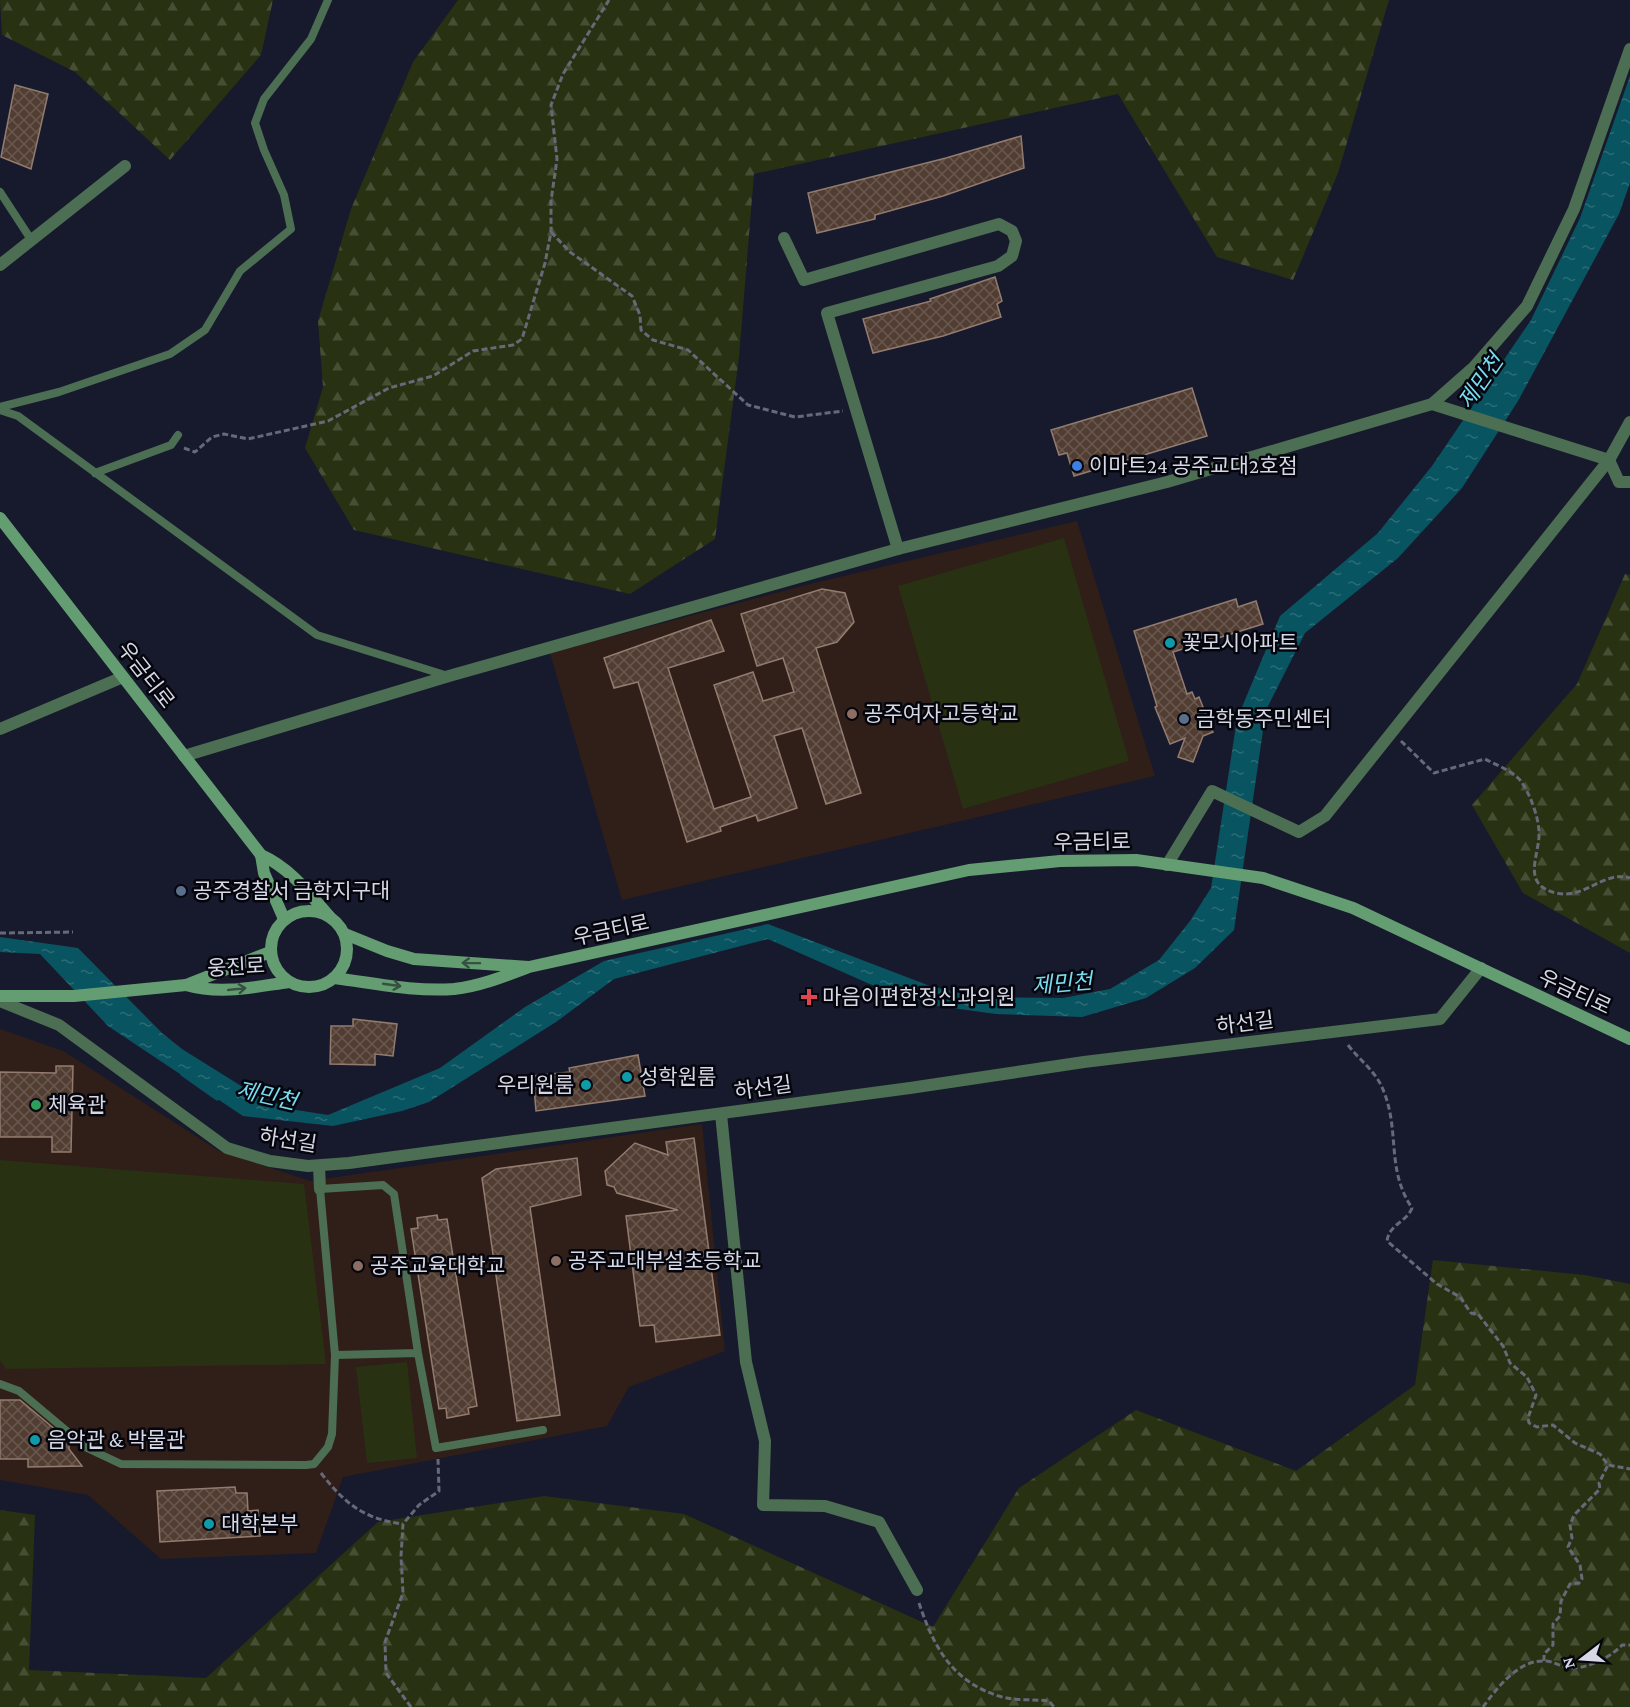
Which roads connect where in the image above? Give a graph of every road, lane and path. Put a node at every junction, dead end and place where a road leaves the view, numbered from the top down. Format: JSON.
{"nodes":[{"id":1,"x":328,"y":0,"type":"edge"},
{"id":2,"x":609,"y":0,"type":"edge"},
{"id":3,"x":1630,"y":49,"type":"edge"},
{"id":4,"x":125,"y":166,"type":"dead end"},
{"id":5,"x":0,"y":192,"type":"edge"},
{"id":6,"x":551,"y":232,"type":"junction"},
{"id":7,"x":784,"y":238,"type":"dead end"},
{"id":8,"x":32,"y":241,"type":"junction"},
{"id":9,"x":0,"y":266,"type":"edge"},
{"id":10,"x":1432,"y":404,"type":"junction"},
{"id":11,"x":0,"y":409,"type":"edge"},
{"id":12,"x":856,"y":412,"type":"junction"},
{"id":13,"x":1630,"y":422,"type":"edge"},
{"id":14,"x":178,"y":435,"type":"dead end"},
{"id":15,"x":171,"y":445,"type":"junction"},
{"id":16,"x":1609,"y":460,"type":"junction"},
{"id":17,"x":95,"y":472,"type":"junction"},
{"id":18,"x":1630,"y":482,"type":"edge"},
{"id":19,"x":0,"y":518,"type":"edge"},
{"id":20,"x":898,"y":549,"type":"junction"},
{"id":21,"x":449,"y":676,"type":"junction"},
{"id":22,"x":123,"y":677,"type":"junction"},
{"id":23,"x":0,"y":729,"type":"edge"},
{"id":24,"x":1391,"y":734,"type":"junction"},
{"id":25,"x":184,"y":756,"type":"junction"},
{"id":26,"x":261,"y":855,"type":"junction"},
{"id":27,"x":1167,"y":865,"type":"junction"},
{"id":28,"x":1630,"y":878,"type":"edge"},
{"id":29,"x":329,"y":916,"type":"junction"},
{"id":30,"x":284,"y":919,"type":"junction"},
{"id":31,"x":73,"y":932,"type":"dead end"},
{"id":32,"x":0,"y":933,"type":"edge"},
{"id":33,"x":345,"y":934,"type":"junction"},
{"id":34,"x":270,"y":952,"type":"junction"},
{"id":35,"x":529,"y":967,"type":"junction"},
{"id":36,"x":1480,"y":968,"type":"junction"},
{"id":37,"x":334,"y":978,"type":"junction"},
{"id":38,"x":289,"y":982,"type":"junction"},
{"id":39,"x":186,"y":985,"type":"junction"},
{"id":40,"x":0,"y":996,"type":"edge"},
{"id":41,"x":0,"y":1001,"type":"edge"},
{"id":42,"x":1339,"y":1032,"type":"junction"},
{"id":43,"x":1630,"y":1039,"type":"edge"},
{"id":44,"x":721,"y":1114,"type":"junction"},
{"id":45,"x":319,"y":1166,"type":"junction"},
{"id":46,"x":320,"y":1189,"type":"junction"},
{"id":47,"x":418,"y":1353,"type":"junction"},
{"id":48,"x":335,"y":1355,"type":"junction"},
{"id":49,"x":0,"y":1384,"type":"edge"},
{"id":50,"x":543,"y":1430,"type":"dead end"},
{"id":51,"x":436,"y":1448,"type":"junction"},
{"id":52,"x":314,"y":1464,"type":"junction"},
{"id":53,"x":1608,"y":1464,"type":"junction"},
{"id":54,"x":1630,"y":1469,"type":"edge"},
{"id":55,"x":403,"y":1524,"type":"junction"},
{"id":56,"x":917,"y":1590,"type":"joint"},
{"id":57,"x":1630,"y":1645,"type":"edge"},
{"id":58,"x":1544,"y":1661,"type":"junction"},
{"id":59,"x":411,"y":1707,"type":"edge"},
{"id":60,"x":1054,"y":1707,"type":"edge"},
{"id":61,"x":1483,"y":1707,"type":"edge"}],
"edges":[{"from":1,"to":11,"type":"lane"},
{"from":2,"to":6,"type":"path"},
{"from":3,"to":10,"type":"street"},
{"from":4,"to":8,"type":"street"},
{"from":5,"to":8,"type":"lane"},
{"from":6,"to":12,"type":"path"},
{"from":6,"to":15,"type":"path"},
{"from":7,"to":12,"type":"street"},
{"from":8,"to":9,"type":"street"},
{"from":10,"to":16,"type":"street"},
{"from":10,"to":20,"type":"street"},
{"from":11,"to":17,"type":"lane"},
{"from":12,"to":20,"type":"street"},
{"from":13,"to":16,"type":"street"},
{"from":14,"to":15,"type":"lane"},
{"from":15,"to":17,"type":"lane"},
{"from":16,"to":18,"type":"street"},
{"from":16,"to":24,"type":"street"},
{"from":17,"to":21,"type":"lane"},
{"from":19,"to":22,"type":"main road","name":"우금티로"},
{"from":20,"to":21,"type":"street"},
{"from":21,"to":25,"type":"street"},
{"from":22,"to":23,"type":"street"},
{"from":22,"to":25,"type":"main road","name":"우금티로"},
{"from":24,"to":27,"type":"street"},
{"from":24,"to":28,"type":"path"},
{"from":25,"to":26,"type":"main road","name":"우금티로"},
{"from":26,"to":29,"type":"main road","name":"우금티로"},
{"from":26,"to":30,"type":"main road","name":"우금티로"},
{"from":27,"to":35,"type":"main road","name":"우금티로"},
{"from":27,"to":36,"type":"main road","name":"우금티로"},
{"from":29,"to":30,"type":"main road"},
{"from":29,"to":33,"type":"main road"},
{"from":30,"to":34,"type":"main road"},
{"from":31,"to":32,"type":"path"},
{"from":35,"to":33,"type":"main road","name":"우금티로","one_way":true},
{"from":33,"to":37,"type":"main road"},
{"from":34,"to":38,"type":"main road"},
{"from":34,"to":39,"type":"main road","name":"웅진로"},
{"from":37,"to":35,"type":"main road","name":"우금티로","one_way":true},
{"from":36,"to":42,"type":"street","name":"하선길"},
{"from":36,"to":43,"type":"main road","name":"우금티로"},
{"from":37,"to":38,"type":"main road"},
{"from":39,"to":38,"type":"main road","name":"웅진로","one_way":true},
{"from":39,"to":40,"type":"main road","name":"웅진로"},
{"from":41,"to":45,"type":"street","name":"하선길"},
{"from":42,"to":44,"type":"street","name":"하선길"},
{"from":42,"to":53,"type":"path"},
{"from":44,"to":45,"type":"street","name":"하선길"},
{"from":44,"to":56,"type":"street"},
{"from":45,"to":46,"type":"street"},
{"from":46,"to":47,"type":"lane"},
{"from":46,"to":48,"type":"lane"},
{"from":47,"to":48,"type":"lane"},
{"from":47,"to":51,"type":"lane"},
{"from":48,"to":52,"type":"lane"},
{"from":49,"to":52,"type":"lane"},
{"from":50,"to":51,"type":"lane"},
{"from":51,"to":55,"type":"path"},
{"from":52,"to":55,"type":"path"},
{"from":53,"to":54,"type":"path"},
{"from":53,"to":58,"type":"path"},
{"from":55,"to":59,"type":"path"},
{"from":56,"to":60,"type":"path"},
{"from":57,"to":58,"type":"path"},
{"from":58,"to":61,"type":"path"}]}
